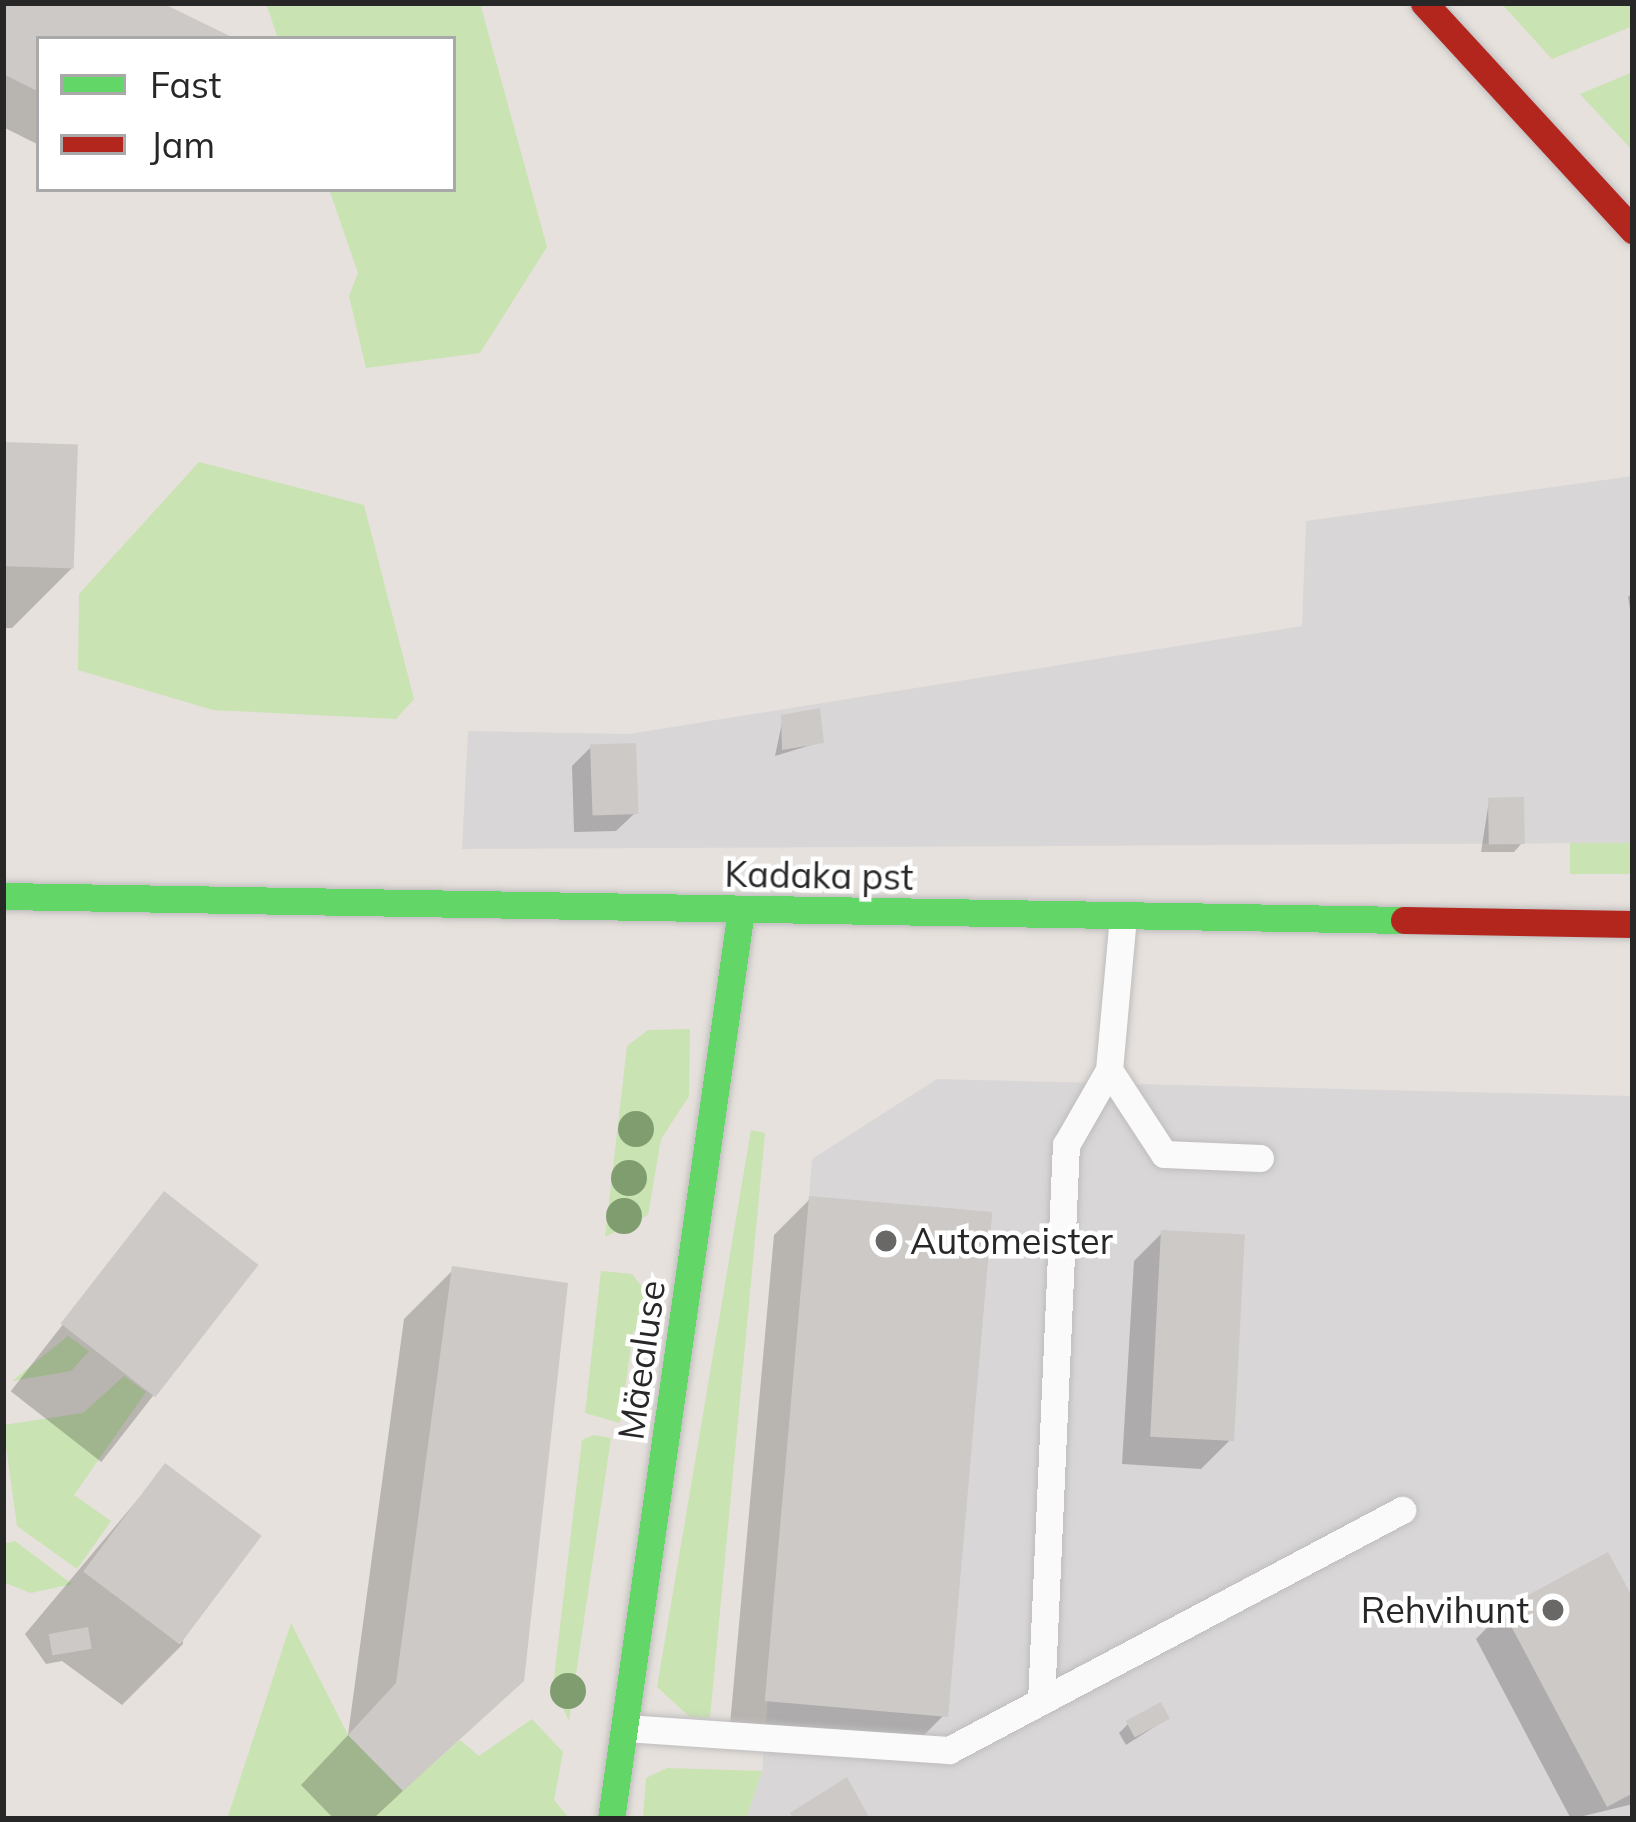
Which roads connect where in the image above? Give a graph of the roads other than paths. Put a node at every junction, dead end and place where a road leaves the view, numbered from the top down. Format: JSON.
{"nodes":[{"id":1,"x":1424,"y":3,"type":"edge"},
{"id":2,"x":1633,"y":230,"type":"edge"},
{"id":3,"x":3,"y":896,"type":"edge"},
{"id":4,"x":741,"y":910,"type":"junction"},
{"id":5,"x":1123,"y":916,"type":"junction"},
{"id":6,"x":1633,"y":924,"type":"edge"},
{"id":7,"x":1109,"y":1070,"type":"junction"},
{"id":8,"x":1260,"y":1158,"type":"dead end"},
{"id":9,"x":1402,"y":1510,"type":"dead end"},
{"id":10,"x":1041,"y":1701,"type":"junction"},
{"id":11,"x":624,"y":1728,"type":"junction"},
{"id":12,"x":610,"y":1819,"type":"edge"}],
"edges":[{"from":1,"to":2,"type":"main road"},
{"from":3,"to":4,"type":"main road","name":"Kadaka pst"},
{"from":4,"to":5,"type":"main road","name":"Kadaka pst"},
{"from":4,"to":11,"type":"main road","name":"Mäealuse"},
{"from":5,"to":6,"type":"main road","name":"Kadaka pst"},
{"from":5,"to":7,"type":"lane"},
{"from":7,"to":8,"type":"lane"},
{"from":7,"to":10,"type":"lane"},
{"from":9,"to":10,"type":"lane"},
{"from":10,"to":11,"type":"lane"},
{"from":11,"to":12,"type":"main road","name":"Mäealuse"}]}
